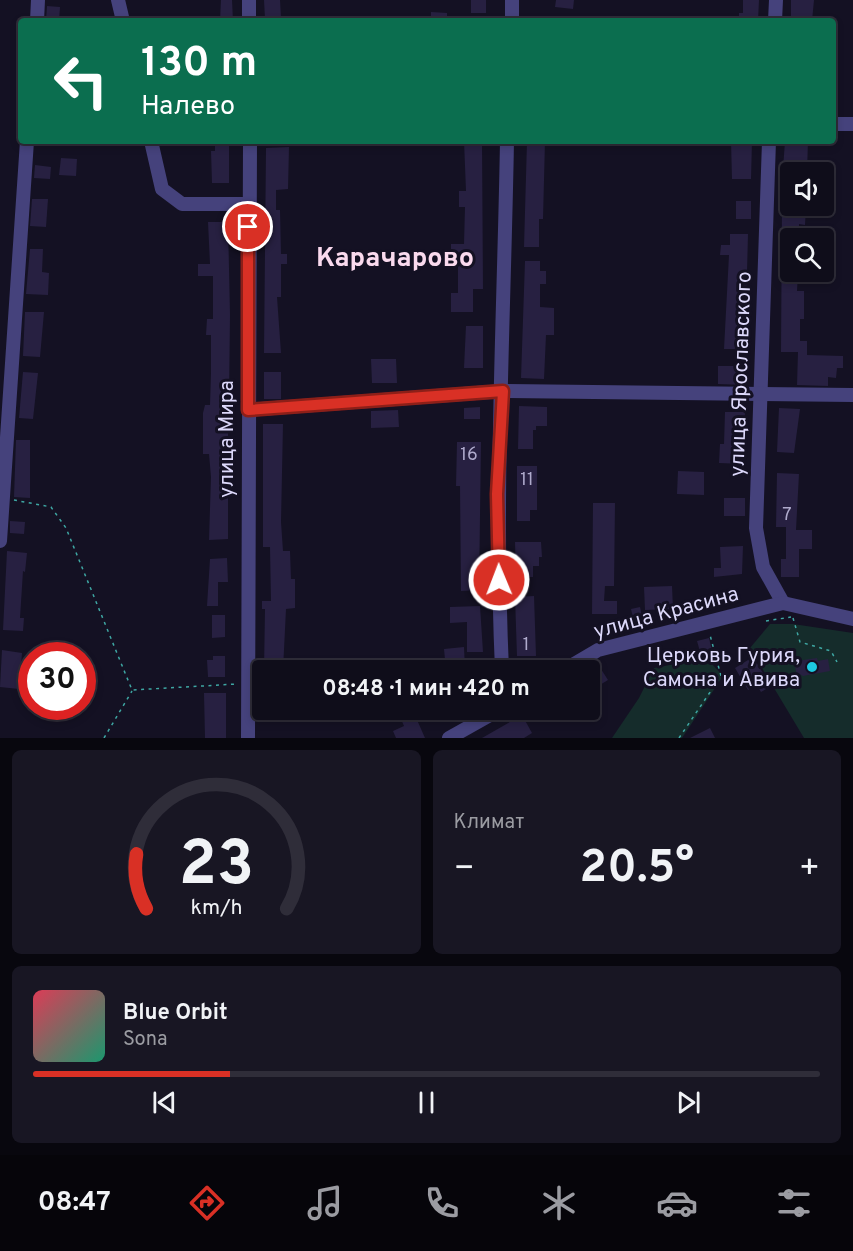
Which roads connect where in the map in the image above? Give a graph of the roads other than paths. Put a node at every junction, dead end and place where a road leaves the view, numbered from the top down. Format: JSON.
{"nodes":[{"id":1,"x":38,"y":0,"type":"edge"},
{"id":2,"x":118,"y":0,"type":"edge"},
{"id":3,"x":249,"y":0,"type":"edge"},
{"id":4,"x":512,"y":0,"type":"edge"},
{"id":5,"x":776,"y":0,"type":"edge"},
{"id":6,"x":37,"y":18,"type":"edge"},
{"id":7,"x":122,"y":18,"type":"edge"},
{"id":8,"x":249,"y":18,"type":"edge"},
{"id":9,"x":512,"y":18,"type":"edge"},
{"id":10,"x":775,"y":18,"type":"edge"},
{"id":11,"x":836,"y":124,"type":"edge"},
{"id":12,"x":853,"y":124,"type":"edge"},
{"id":13,"x":27,"y":144,"type":"edge"},
{"id":14,"x":152,"y":144,"type":"edge"},
{"id":15,"x":250,"y":144,"type":"edge"},
{"id":16,"x":507,"y":144,"type":"edge"},
{"id":17,"x":769,"y":144,"type":"edge"},
{"id":18,"x":248,"y":204,"type":"junction"},
{"id":19,"x":503,"y":391,"type":"junction"},
{"id":20,"x":853,"y":395,"type":"edge"},
{"id":21,"x":760,"y":396,"type":"junction"},
{"id":22,"x":248,"y":410,"type":"junction"},
{"id":23,"x":0,"y":541,"type":"edge"},
{"id":24,"x":783,"y":603,"type":"junction"},
{"id":25,"x":853,"y":619,"type":"edge"},
{"id":26,"x":502,"y":660,"type":"edge"},
{"id":27,"x":581,"y":660,"type":"edge"},
{"id":28,"x":481,"y":720,"type":"edge"},
{"id":29,"x":248,"y":738,"type":"edge"},
{"id":30,"x":449,"y":738,"type":"edge"}],
"edges":[{"from":1,"to":6,"type":"street"},
{"from":2,"to":7,"type":"street"},
{"from":3,"to":8,"type":"street"},
{"from":4,"to":9,"type":"street"},
{"from":5,"to":10,"type":"street"},
{"from":11,"to":12,"type":"street"},
{"from":13,"to":23,"type":"street"},
{"from":14,"to":18,"type":"street"},
{"from":15,"to":18,"type":"street","name":"улица Мира"},
{"from":16,"to":19,"type":"street"},
{"from":17,"to":21,"type":"street","name":"улица Ярославского"},
{"from":18,"to":22,"type":"street","name":"улица Мира"},
{"from":19,"to":21,"type":"street"},
{"from":19,"to":22,"type":"street"},
{"from":19,"to":26,"type":"street"},
{"from":20,"to":21,"type":"street"},
{"from":21,"to":24,"type":"street","name":"улица Ярославского"},
{"from":22,"to":29,"type":"street","name":"улица Мира"},
{"from":24,"to":25,"type":"street"},
{"from":24,"to":27,"type":"street","name":"улица Красина"},
{"from":28,"to":30,"type":"street"}]}
